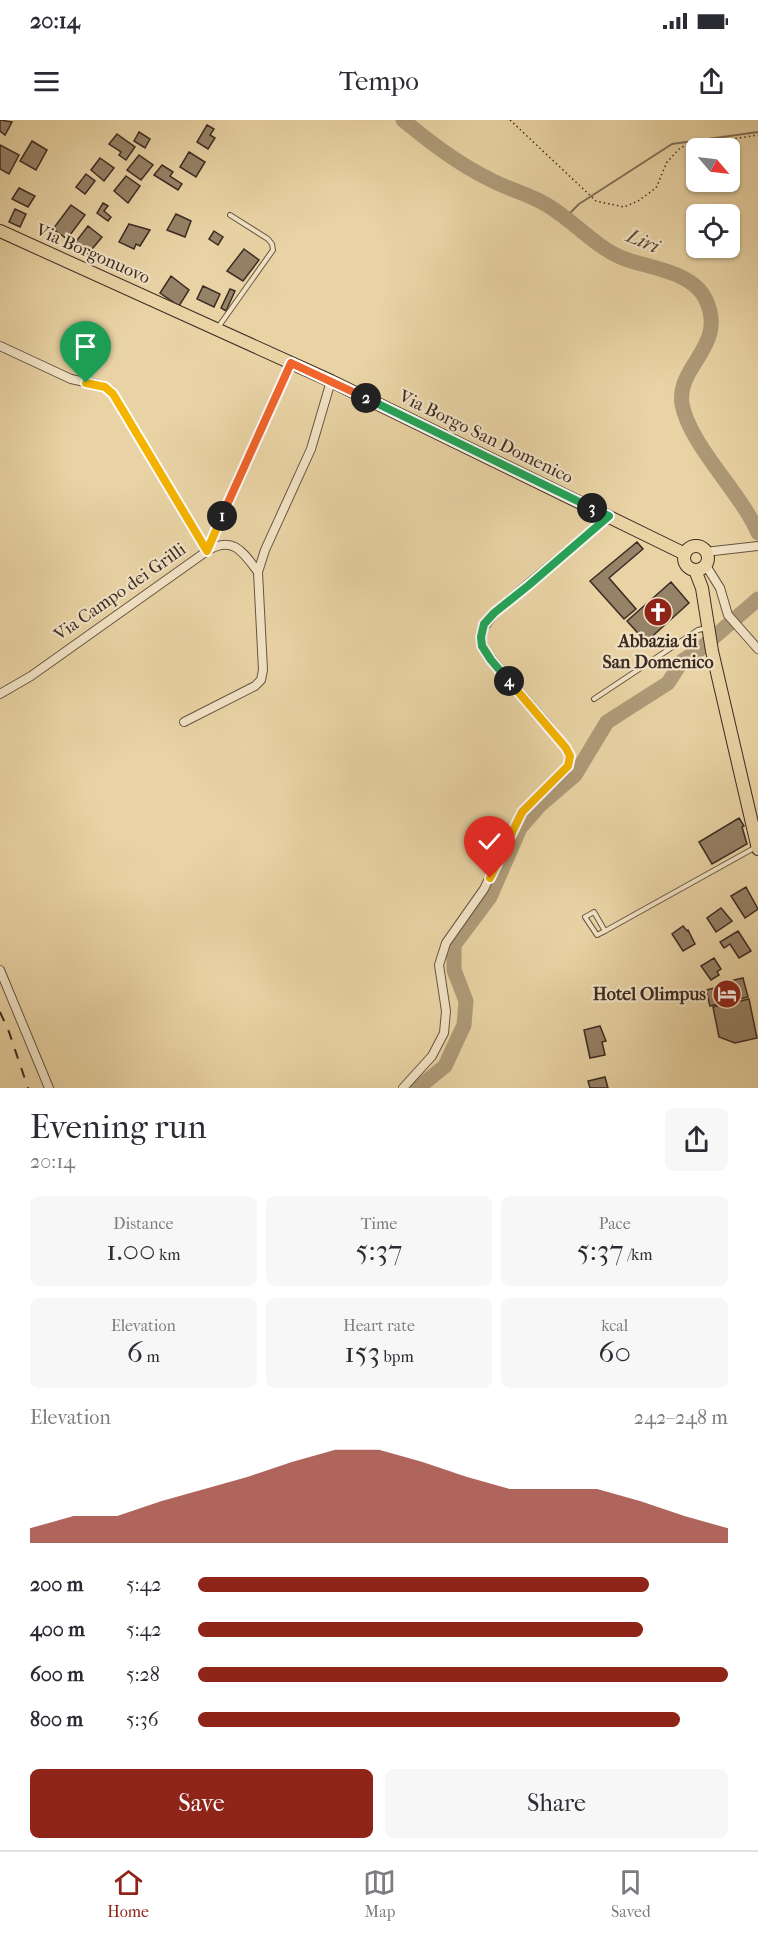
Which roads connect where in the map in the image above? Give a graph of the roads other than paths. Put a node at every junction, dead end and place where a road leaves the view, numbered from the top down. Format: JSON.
{"nodes":[{"id":1,"x":230,"y":215,"type":"dead end"},
{"id":2,"x":0,"y":231,"type":"edge"},
{"id":3,"x":171,"y":308,"type":"joint"},
{"id":4,"x":217,"y":329,"type":"junction"},
{"id":5,"x":0,"y":345,"type":"edge"},
{"id":6,"x":291,"y":363,"type":"junction"},
{"id":7,"x":332,"y":381,"type":"junction"},
{"id":8,"x":609,"y":516,"type":"junction"},
{"id":9,"x":758,"y":546,"type":"edge"},
{"id":10,"x":207,"y":551,"type":"junction"},
{"id":11,"x":685,"y":554,"type":"junction"},
{"id":12,"x":702,"y":562,"type":"junction"},
{"id":13,"x":258,"y":572,"type":"junction"},
{"id":14,"x":709,"y":632,"type":"junction"},
{"id":15,"x":758,"y":650,"type":"edge"},
{"id":16,"x":0,"y":694,"type":"edge"},
{"id":17,"x":594,"y":699,"type":"dead end"},
{"id":18,"x":184,"y":722,"type":"dead end"},
{"id":19,"x":758,"y":848,"type":"edge"},
{"id":20,"x":605,"y":931,"type":"junction"},
{"id":21,"x":0,"y":970,"type":"edge"},
{"id":22,"x":49,"y":1088,"type":"edge"},
{"id":23,"x":403,"y":1088,"type":"edge"}],
"edges":[{"from":1,"to":4,"type":"lane"},
{"from":2,"to":3,"type":"main road","name":"Via Borgonuovo"},
{"from":3,"to":4,"type":"main road","name":"Via Borgo San Domenico"},
{"from":4,"to":6,"type":"main road","name":"Via Borgo San Domenico"},
{"from":5,"to":10,"type":"street"},
{"from":6,"to":7,"type":"main road","name":"Via Borgo San Domenico"},
{"from":6,"to":10,"type":"street","name":"Via Campo dei Grilli"},
{"from":7,"to":8,"type":"main road","name":"Via Borgo San Domenico"},
{"from":7,"to":13,"type":"street"},
{"from":8,"to":11,"type":"main road","name":"Via Borgo San Domenico"},
{"from":8,"to":23,"type":"street"},
{"from":9,"to":12,"type":"street"},
{"from":10,"to":13,"type":"street"},
{"from":10,"to":16,"type":"street","name":"Via Campo dei Grilli"},
{"from":11,"to":12,"type":"main road"},
{"from":11,"to":12,"type":"main road"},
{"from":12,"to":14,"type":"main road"},
{"from":12,"to":15,"type":"street"},
{"from":13,"to":18,"type":"street"},
{"from":14,"to":17,"type":"lane"},
{"from":14,"to":19,"type":"main road"},
{"from":19,"to":20,"type":"lane"},
{"from":20,"to":20,"type":"lane"},
{"from":21,"to":22,"type":"street"}]}
